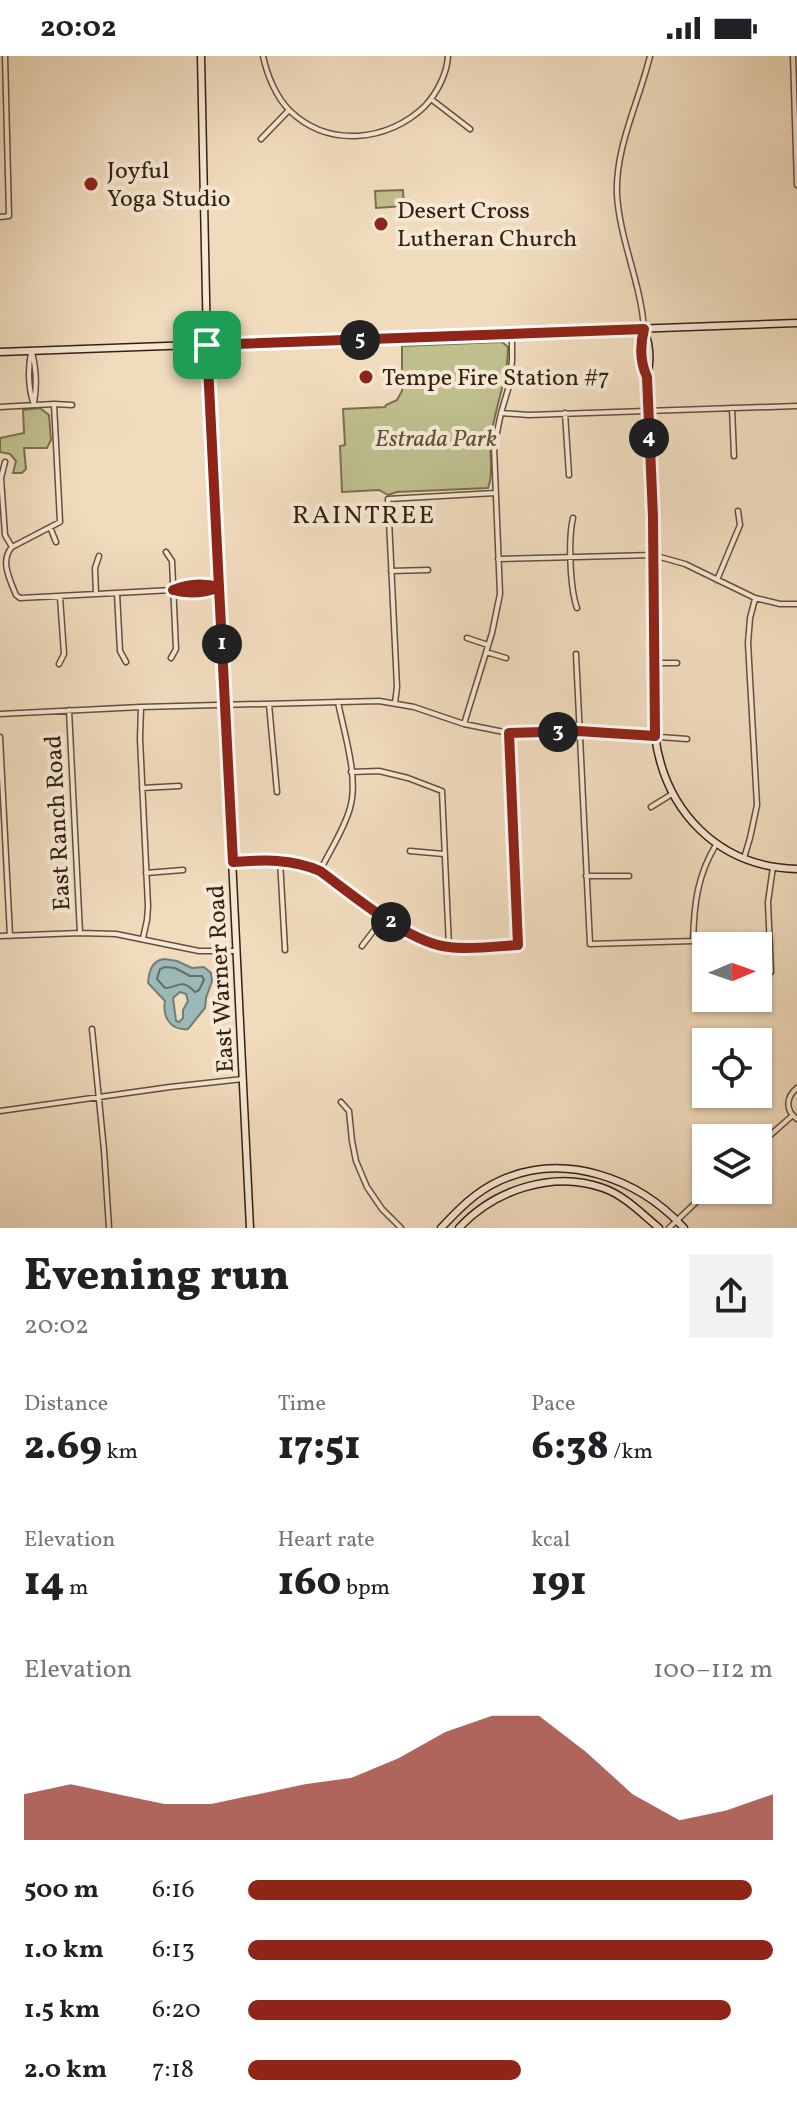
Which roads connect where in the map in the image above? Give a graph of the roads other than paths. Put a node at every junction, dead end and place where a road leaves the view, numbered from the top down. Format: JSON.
{"nodes":[{"id":1,"x":5,"y":56,"type":"edge"},
{"id":2,"x":201,"y":56,"type":"edge"},
{"id":3,"x":263,"y":56,"type":"edge"},
{"id":4,"x":448,"y":56,"type":"edge"},
{"id":5,"x":650,"y":56,"type":"edge"},
{"id":6,"x":793,"y":56,"type":"edge"},
{"id":7,"x":431,"y":99,"type":"junction"},
{"id":8,"x":289,"y":110,"type":"junction"},
{"id":9,"x":470,"y":129,"type":"dead end"},
{"id":10,"x":261,"y":139,"type":"dead end"},
{"id":11,"x":797,"y":185,"type":"edge"},
{"id":12,"x":0,"y":217,"type":"edge"},
{"id":13,"x":797,"y":323,"type":"edge"},
{"id":14,"x":644,"y":329,"type":"junction"},
{"id":15,"x":512,"y":334,"type":"junction"},
{"id":16,"x":207,"y":345,"type":"junction"},
{"id":17,"x":32,"y":351,"type":"junction"},
{"id":18,"x":0,"y":352,"type":"edge"},
{"id":19,"x":54,"y":404,"type":"junction"},
{"id":20,"x":34,"y":405,"type":"junction"},
{"id":21,"x":72,"y":405,"type":"dead end"},
{"id":22,"x":797,"y":406,"type":"edge"},
{"id":23,"x":0,"y":407,"type":"edge"},
{"id":24,"x":732,"y":408,"type":"junction"},
{"id":25,"x":648,"y":411,"type":"junction"},
{"id":26,"x":501,"y":413,"type":"junction"},
{"id":27,"x":565,"y":413,"type":"junction"},
{"id":28,"x":734,"y":456,"type":"dead end"},
{"id":29,"x":5,"y":462,"type":"dead end"},
{"id":30,"x":569,"y":475,"type":"dead end"},
{"id":31,"x":495,"y":493,"type":"junction"},
{"id":32,"x":738,"y":511,"type":"dead end"},
{"id":33,"x":573,"y":518,"type":"dead end"},
{"id":34,"x":50,"y":527,"type":"junction"},
{"id":35,"x":56,"y":542,"type":"dead end"},
{"id":36,"x":12,"y":547,"type":"junction"},
{"id":37,"x":166,"y":552,"type":"dead end"},
{"id":38,"x":653,"y":555,"type":"junction"},
{"id":39,"x":99,"y":556,"type":"dead end"},
{"id":40,"x":572,"y":556,"type":"junction"},
{"id":41,"x":498,"y":559,"type":"junction"},
{"id":42,"x":428,"y":570,"type":"dead end"},
{"id":43,"x":391,"y":571,"type":"junction"},
{"id":44,"x":717,"y":580,"type":"junction"},
{"id":45,"x":219,"y":587,"type":"junction"},
{"id":46,"x":173,"y":590,"type":"junction"},
{"id":47,"x":117,"y":593,"type":"junction"},
{"id":48,"x":96,"y":594,"type":"junction"},
{"id":49,"x":60,"y":597,"type":"junction"},
{"id":50,"x":755,"y":598,"type":"junction"},
{"id":51,"x":797,"y":604,"type":"edge"},
{"id":52,"x":577,"y":608,"type":"dead end"},
{"id":53,"x":467,"y":638,"type":"dead end"},
{"id":54,"x":488,"y":645,"type":"junction"},
{"id":55,"x":486,"y":652,"type":"junction"},
{"id":56,"x":576,"y":654,"type":"dead end"},
{"id":57,"x":171,"y":658,"type":"dead end"},
{"id":58,"x":506,"y":658,"type":"dead end"},
{"id":59,"x":126,"y":662,"type":"dead end"},
{"id":60,"x":653,"y":663,"type":"junction"},
{"id":61,"x":677,"y":663,"type":"dead end"},
{"id":62,"x":59,"y":664,"type":"dead end"},
{"id":63,"x":338,"y":702,"type":"junction"},
{"id":64,"x":395,"y":703,"type":"junction"},
{"id":65,"x":269,"y":704,"type":"junction"},
{"id":66,"x":225,"y":706,"type":"junction"},
{"id":67,"x":141,"y":707,"type":"junction"},
{"id":68,"x":69,"y":710,"type":"junction"},
{"id":69,"x":0,"y":714,"type":"edge"},
{"id":70,"x":464,"y":724,"type":"junction"},
{"id":71,"x":578,"y":731,"type":"junction"},
{"id":72,"x":509,"y":733,"type":"junction"},
{"id":73,"x":655,"y":736,"type":"junction"},
{"id":74,"x":0,"y":737,"type":"edge"},
{"id":75,"x":687,"y":739,"type":"dead end"},
{"id":76,"x":351,"y":772,"type":"junction"},
{"id":77,"x":179,"y":786,"type":"dead end"},
{"id":78,"x":142,"y":788,"type":"junction"},
{"id":79,"x":277,"y":792,"type":"dead end"},
{"id":80,"x":672,"y":794,"type":"junction"},
{"id":81,"x":651,"y":807,"type":"dead end"},
{"id":82,"x":717,"y":843,"type":"junction"},
{"id":83,"x":410,"y":851,"type":"dead end"},
{"id":84,"x":444,"y":854,"type":"junction"},
{"id":85,"x":744,"y":858,"type":"junction"},
{"id":86,"x":280,"y":860,"type":"junction"},
{"id":87,"x":233,"y":862,"type":"junction"},
{"id":88,"x":773,"y":867,"type":"junction"},
{"id":89,"x":797,"y":869,"type":"edge"},
{"id":90,"x":183,"y":870,"type":"dead end"},
{"id":91,"x":320,"y":871,"type":"junction"},
{"id":92,"x":146,"y":873,"type":"junction"},
{"id":93,"x":586,"y":876,"type":"junction"},
{"id":94,"x":629,"y":876,"type":"dead end"},
{"id":95,"x":384,"y":917,"type":"junction"},
{"id":96,"x":769,"y":932,"type":"edge"},
{"id":97,"x":80,"y":933,"type":"junction"},
{"id":98,"x":0,"y":936,"type":"edge"},
{"id":99,"x":10,"y":936,"type":"junction"},
{"id":100,"x":143,"y":938,"type":"junction"},
{"id":101,"x":362,"y":946,"type":"dead end"},
{"id":102,"x":449,"y":947,"type":"junction"},
{"id":103,"x":285,"y":950,"type":"dead end"},
{"id":104,"x":237,"y":951,"type":"junction"},
{"id":105,"x":92,"y":1029,"type":"dead end"},
{"id":106,"x":243,"y":1079,"type":"junction"},
{"id":107,"x":797,"y":1088,"type":"edge"},
{"id":108,"x":98,"y":1098,"type":"junction"},
{"id":109,"x":341,"y":1102,"type":"dead end"},
{"id":110,"x":0,"y":1111,"type":"edge"},
{"id":111,"x":795,"y":1117,"type":"edge"},
{"id":112,"x":772,"y":1135,"type":"edge"},
{"id":113,"x":693,"y":1204,"type":"edge"},
{"id":114,"x":676,"y":1219,"type":"junction"},
{"id":115,"x":109,"y":1228,"type":"edge"},
{"id":116,"x":250,"y":1228,"type":"edge"},
{"id":117,"x":401,"y":1228,"type":"edge"},
{"id":118,"x":441,"y":1228,"type":"edge"},
{"id":119,"x":459,"y":1228,"type":"edge"},
{"id":120,"x":659,"y":1228,"type":"edge"},
{"id":121,"x":669,"y":1228,"type":"edge"},
{"id":122,"x":684,"y":1228,"type":"edge"}],
"edges":[{"from":1,"to":12,"type":"street"},
{"from":2,"to":16,"type":"main road","name":"East Warner Road"},
{"from":3,"to":8,"type":"street"},
{"from":4,"to":7,"type":"street"},
{"from":5,"to":14,"type":"street"},
{"from":6,"to":11,"type":"street"},
{"from":7,"to":8,"type":"street"},
{"from":7,"to":9,"type":"street"},
{"from":8,"to":10,"type":"street"},
{"from":13,"to":14,"type":"main road"},
{"from":14,"to":15,"type":"main road"},
{"from":14,"to":25,"type":"main road"},
{"from":15,"to":16,"type":"main road"},
{"from":15,"to":26,"type":"street"},
{"from":16,"to":17,"type":"main road"},
{"from":16,"to":45,"type":"main road","name":"East Warner Road"},
{"from":17,"to":18,"type":"main road"},
{"from":17,"to":20,"type":"street"},
{"from":19,"to":20,"type":"street"},
{"from":19,"to":21,"type":"street"},
{"from":19,"to":34,"type":"street"},
{"from":20,"to":23,"type":"street"},
{"from":22,"to":24,"type":"street"},
{"from":24,"to":25,"type":"street"},
{"from":24,"to":28,"type":"street"},
{"from":25,"to":27,"type":"street"},
{"from":25,"to":38,"type":"main road"},
{"from":26,"to":27,"type":"street"},
{"from":26,"to":31,"type":"street"},
{"from":27,"to":30,"type":"street"},
{"from":29,"to":36,"type":"street"},
{"from":31,"to":41,"type":"street"},
{"from":31,"to":43,"type":"street"},
{"from":32,"to":44,"type":"street"},
{"from":33,"to":40,"type":"street"},
{"from":34,"to":35,"type":"street"},
{"from":34,"to":36,"type":"street"},
{"from":36,"to":49,"type":"street"},
{"from":37,"to":46,"type":"street"},
{"from":38,"to":40,"type":"street"},
{"from":38,"to":44,"type":"street"},
{"from":38,"to":60,"type":"main road"},
{"from":39,"to":48,"type":"street"},
{"from":40,"to":41,"type":"street"},
{"from":40,"to":52,"type":"street"},
{"from":41,"to":54,"type":"street"},
{"from":42,"to":43,"type":"street"},
{"from":43,"to":64,"type":"street"},
{"from":44,"to":50,"type":"street"},
{"from":45,"to":46,"type":"street"},
{"from":45,"to":66,"type":"main road","name":"East Warner Road"},
{"from":46,"to":47,"type":"street"},
{"from":46,"to":57,"type":"street"},
{"from":47,"to":48,"type":"street"},
{"from":47,"to":59,"type":"street"},
{"from":48,"to":49,"type":"street"},
{"from":49,"to":62,"type":"street"},
{"from":50,"to":51,"type":"street"},
{"from":50,"to":85,"type":"street"},
{"from":53,"to":54,"type":"street"},
{"from":54,"to":55,"type":"street"},
{"from":55,"to":58,"type":"street"},
{"from":55,"to":70,"type":"street"},
{"from":56,"to":71,"type":"street"},
{"from":60,"to":61,"type":"street"},
{"from":60,"to":73,"type":"main road"},
{"from":63,"to":64,"type":"street"},
{"from":63,"to":65,"type":"street"},
{"from":63,"to":76,"type":"street"},
{"from":64,"to":70,"type":"street"},
{"from":65,"to":66,"type":"street"},
{"from":65,"to":79,"type":"street"},
{"from":66,"to":67,"type":"street"},
{"from":66,"to":87,"type":"main road","name":"East Warner Road"},
{"from":67,"to":68,"type":"street"},
{"from":67,"to":78,"type":"street"},
{"from":68,"to":69,"type":"street"},
{"from":68,"to":97,"type":"street","name":"East Ranch Road"},
{"from":70,"to":72,"type":"street"},
{"from":71,"to":72,"type":"street"},
{"from":71,"to":73,"type":"street"},
{"from":71,"to":93,"type":"street"},
{"from":72,"to":102,"type":"street"},
{"from":73,"to":75,"type":"street"},
{"from":73,"to":80,"type":"main road"},
{"from":74,"to":99,"type":"street"},
{"from":76,"to":84,"type":"street"},
{"from":76,"to":91,"type":"street"},
{"from":77,"to":78,"type":"street"},
{"from":78,"to":92,"type":"street"},
{"from":80,"to":81,"type":"street"},
{"from":80,"to":82,"type":"main road"},
{"from":82,"to":85,"type":"main road"},
{"from":82,"to":93,"type":"street"},
{"from":83,"to":84,"type":"street"},
{"from":84,"to":102,"type":"street"},
{"from":85,"to":88,"type":"main road"},
{"from":86,"to":87,"type":"street"},
{"from":86,"to":91,"type":"street"},
{"from":86,"to":103,"type":"street"},
{"from":87,"to":104,"type":"main road","name":"East Warner Road"},
{"from":88,"to":89,"type":"main road"},
{"from":88,"to":96,"type":"street"},
{"from":90,"to":92,"type":"street"},
{"from":91,"to":95,"type":"street"},
{"from":92,"to":100,"type":"street"},
{"from":93,"to":94,"type":"street"},
{"from":95,"to":101,"type":"street"},
{"from":95,"to":102,"type":"street"},
{"from":97,"to":99,"type":"street"},
{"from":97,"to":100,"type":"street"},
{"from":98,"to":99,"type":"street"},
{"from":100,"to":104,"type":"street"},
{"from":104,"to":106,"type":"main road","name":"East Warner Road"},
{"from":105,"to":108,"type":"street"},
{"from":106,"to":108,"type":"street"},
{"from":106,"to":116,"type":"main road","name":"East Warner Road"},
{"from":107,"to":111,"type":"street"},
{"from":108,"to":110,"type":"street"},
{"from":108,"to":115,"type":"street"},
{"from":109,"to":117,"type":"street"},
{"from":111,"to":112,"type":"street"},
{"from":113,"to":114,"type":"street"},
{"from":114,"to":118,"type":"main road"},
{"from":114,"to":121,"type":"street"},
{"from":114,"to":122,"type":"main road"},
{"from":119,"to":120,"type":"main road"}]}
